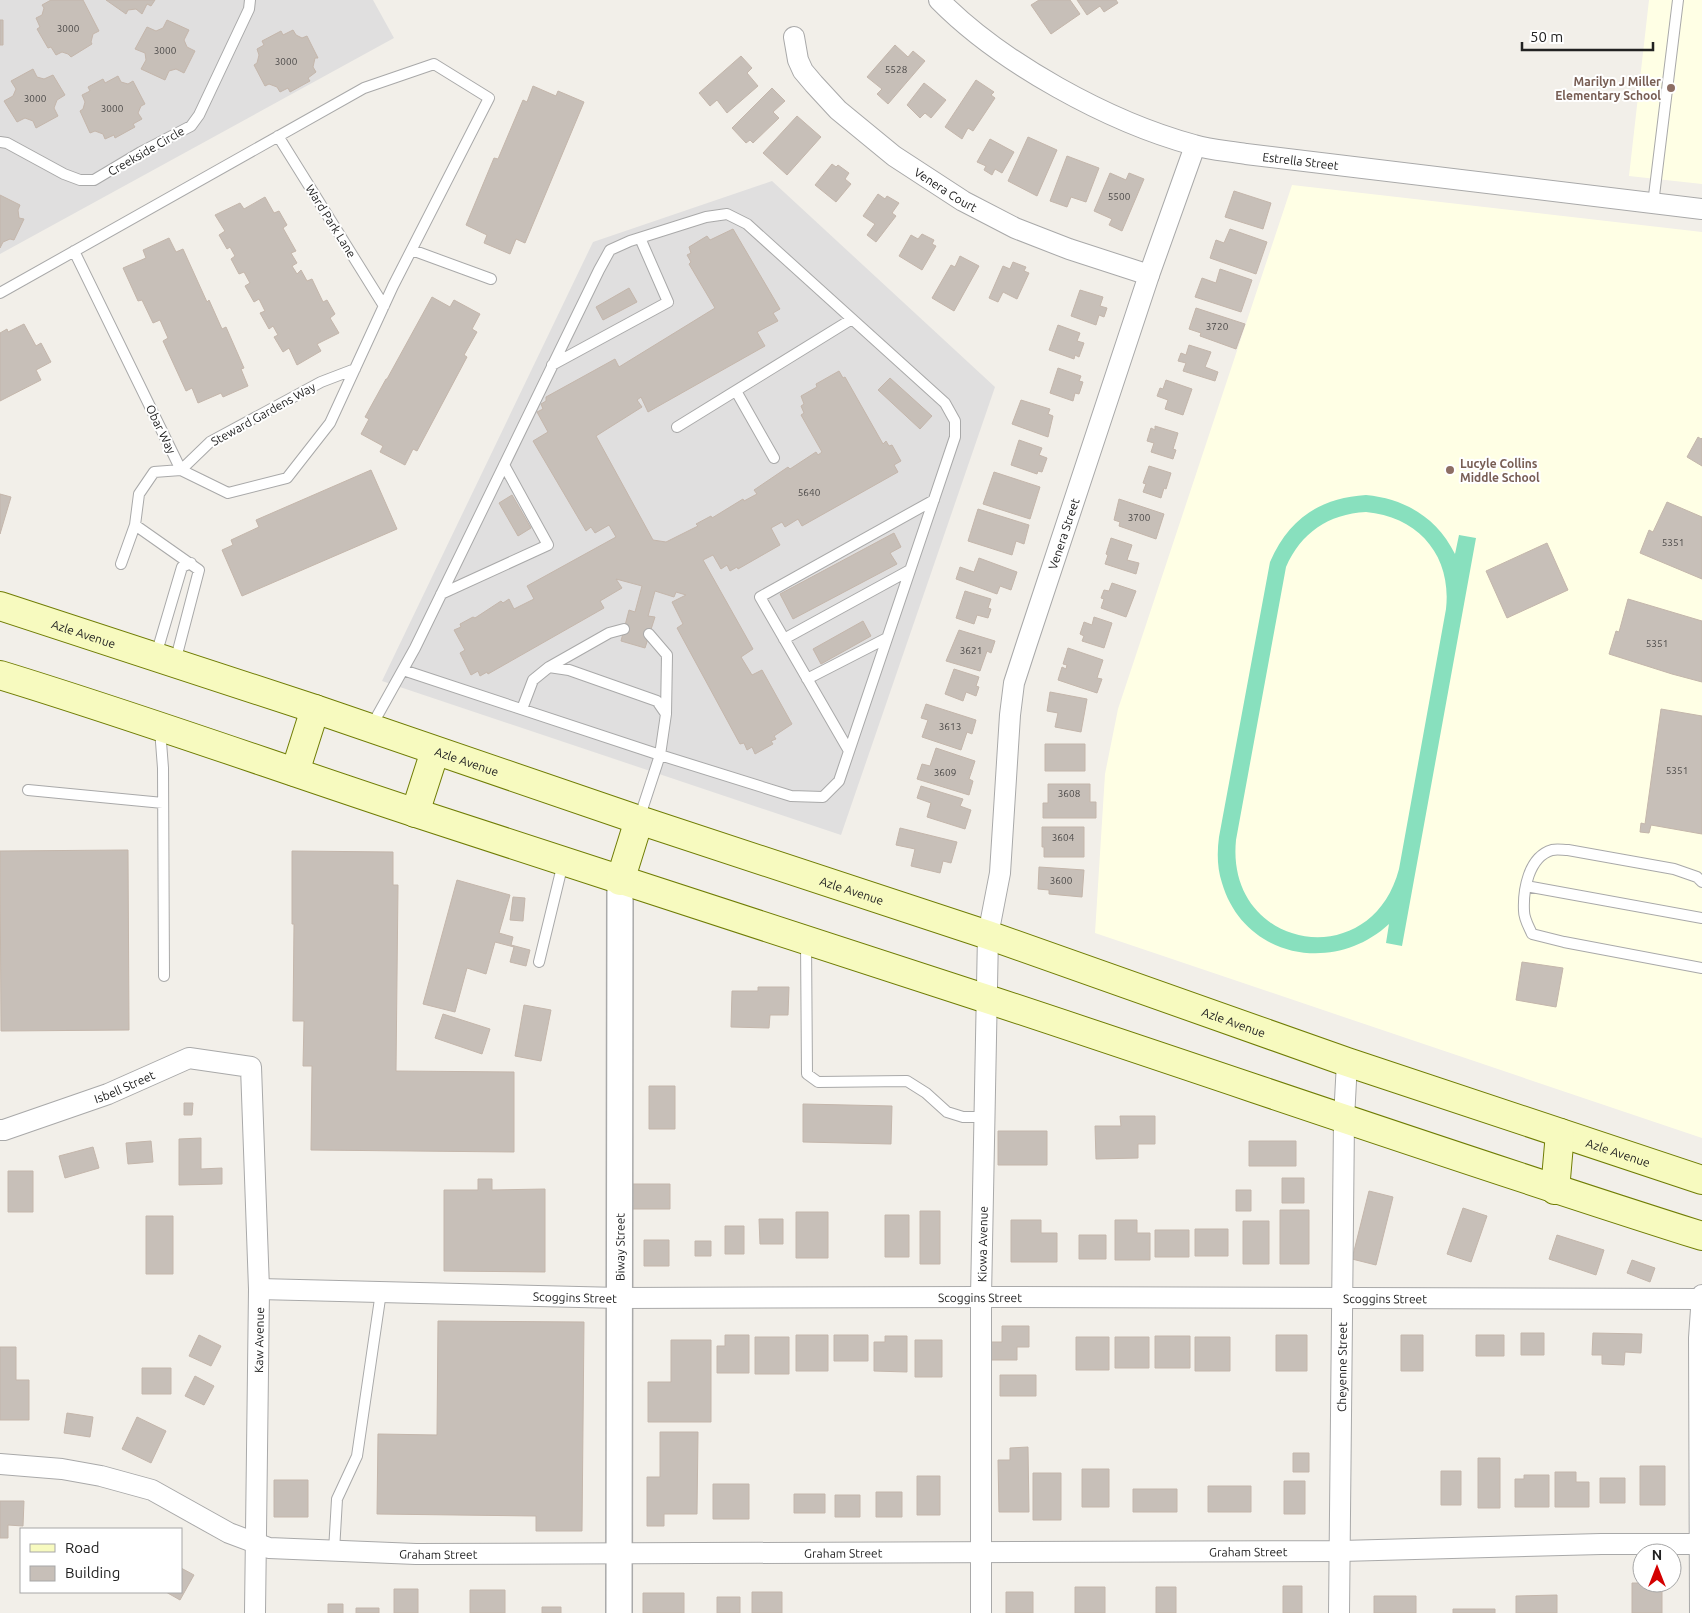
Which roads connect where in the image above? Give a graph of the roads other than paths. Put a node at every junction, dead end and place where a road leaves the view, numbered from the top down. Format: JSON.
{"nodes":[{"id":1,"x":250,"y":0,"type":"edge"},
{"id":2,"x":1678,"y":0,"type":"edge"},
{"id":3,"x":951,"y":4,"type":"edge"},
{"id":4,"x":794,"y":38,"type":"dead end"},
{"id":5,"x":278,"y":136,"type":"junction"},
{"id":6,"x":0,"y":142,"type":"edge"},
{"id":7,"x":1195,"y":146,"type":"junction"},
{"id":8,"x":1653,"y":204,"type":"junction"},
{"id":9,"x":1702,"y":209,"type":"edge"},
{"id":10,"x":640,"y":238,"type":"junction"},
{"id":11,"x":412,"y":250,"type":"junction"},
{"id":12,"x":74,"y":251,"type":"junction"},
{"id":13,"x":1149,"y":275,"type":"junction"},
{"id":14,"x":491,"y":279,"type":"dead end"},
{"id":15,"x":0,"y":293,"type":"edge"},
{"id":16,"x":384,"y":306,"type":"junction"},
{"id":17,"x":852,"y":319,"type":"junction"},
{"id":18,"x":552,"y":365,"type":"junction"},
{"id":19,"x":354,"y":370,"type":"junction"},
{"id":20,"x":736,"y":391,"type":"junction"},
{"id":21,"x":677,"y":427,"type":"dead end"},
{"id":22,"x":774,"y":458,"type":"dead end"},
{"id":23,"x":504,"y":465,"type":"junction"},
{"id":24,"x":181,"y":470,"type":"junction"},
{"id":25,"x":934,"y":500,"type":"junction"},
{"id":26,"x":135,"y":525,"type":"junction"},
{"id":27,"x":191,"y":563,"type":"junction"},
{"id":28,"x":121,"y":564,"type":"dead end"},
{"id":29,"x":910,"y":570,"type":"junction"},
{"id":30,"x":441,"y":594,"type":"junction"},
{"id":31,"x":0,"y":606,"type":"edge"},
{"id":32,"x":624,"y":629,"type":"dead end"},
{"id":33,"x":649,"y":634,"type":"dead end"},
{"id":34,"x":887,"y":638,"type":"junction"},
{"id":35,"x":784,"y":639,"type":"junction"},
{"id":36,"x":165,"y":660,"type":"junction"},
{"id":37,"x":549,"y":667,"type":"junction"},
{"id":38,"x":402,"y":670,"type":"junction"},
{"id":39,"x":0,"y":675,"type":"edge"},
{"id":40,"x":807,"y":679,"type":"junction"},
{"id":41,"x":315,"y":709,"type":"junction"},
{"id":42,"x":522,"y":709,"type":"junction"},
{"id":43,"x":666,"y":714,"type":"junction"},
{"id":44,"x":160,"y":725,"type":"junction"},
{"id":45,"x":370,"y":728,"type":"junction"},
{"id":46,"x":435,"y":751,"type":"junction"},
{"id":47,"x":849,"y":751,"type":"junction"},
{"id":48,"x":660,"y":755,"type":"junction"},
{"id":49,"x":295,"y":772,"type":"junction"},
{"id":50,"x":28,"y":790,"type":"dead end"},
{"id":51,"x":163,"y":803,"type":"junction"},
{"id":52,"x":415,"y":813,"type":"junction"},
{"id":53,"x":639,"y":820,"type":"junction"},
{"id":54,"x":564,"y":862,"type":"junction"},
{"id":55,"x":620,"y":881,"type":"junction"},
{"id":56,"x":1702,"y":882,"type":"edge"},
{"id":57,"x":1526,"y":886,"type":"junction"},
{"id":58,"x":1702,"y":918,"type":"edge"},
{"id":59,"x":988,"y":935,"type":"junction"},
{"id":60,"x":806,"y":940,"type":"junction"},
{"id":61,"x":539,"y":962,"type":"dead end"},
{"id":62,"x":1702,"y":968,"type":"edge"},
{"id":63,"x":164,"y":976,"type":"dead end"},
{"id":64,"x":987,"y":999,"type":"junction"},
{"id":65,"x":1347,"y":1062,"type":"junction"},
{"id":66,"x":251,"y":1067,"type":"joint"},
{"id":67,"x":985,"y":1117,"type":"junction"},
{"id":68,"x":1344,"y":1119,"type":"junction"},
{"id":69,"x":0,"y":1130,"type":"edge"},
{"id":70,"x":1560,"y":1134,"type":"junction"},
{"id":71,"x":1702,"y":1180,"type":"edge"},
{"id":72,"x":1554,"y":1190,"type":"junction"},
{"id":73,"x":1702,"y":1236,"type":"edge"},
{"id":74,"x":259,"y":1289,"type":"junction"},
{"id":75,"x":381,"y":1292,"type":"junction"},
{"id":76,"x":1702,"y":1294,"type":"edge"},
{"id":77,"x":981,"y":1297,"type":"junction"},
{"id":78,"x":619,"y":1298,"type":"junction"},
{"id":79,"x":1341,"y":1298,"type":"junction"},
{"id":80,"x":1702,"y":1299,"type":"edge"},
{"id":81,"x":0,"y":1464,"type":"edge"},
{"id":82,"x":256,"y":1544,"type":"junction"},
{"id":83,"x":1701,"y":1544,"type":"edge"},
{"id":84,"x":334,"y":1551,"type":"junction"},
{"id":85,"x":1341,"y":1551,"type":"junction"},
{"id":86,"x":982,"y":1552,"type":"junction"},
{"id":87,"x":619,"y":1553,"type":"junction"},
{"id":88,"x":255,"y":1613,"type":"edge"},
{"id":89,"x":619,"y":1613,"type":"edge"},
{"id":90,"x":981,"y":1613,"type":"edge"},
{"id":91,"x":1339,"y":1613,"type":"edge"},
{"id":92,"x":1700,"y":1613,"type":"edge"}],
"edges":[{"from":1,"to":6,"type":"lane","name":"Creekside Circle"},
{"from":2,"to":8,"type":"lane"},
{"from":3,"to":7,"type":"street","name":"Estrella Street"},
{"from":4,"to":13,"type":"street","name":"Venera Court"},
{"from":5,"to":11,"type":"lane"},
{"from":5,"to":12,"type":"lane"},
{"from":5,"to":16,"type":"lane","name":"Ward Park Lane"},
{"from":7,"to":8,"type":"street","name":"Estrella Street"},
{"from":7,"to":13,"type":"street","name":"Venera Street"},
{"from":8,"to":9,"type":"street","name":"Estrella Street"},
{"from":10,"to":17,"type":"lane"},
{"from":10,"to":18,"type":"lane"},
{"from":10,"to":18,"type":"lane"},
{"from":11,"to":14,"type":"lane"},
{"from":11,"to":16,"type":"lane"},
{"from":12,"to":15,"type":"lane"},
{"from":12,"to":24,"type":"lane","name":"Obar Way"},
{"from":13,"to":59,"type":"street","name":"Venera Street"},
{"from":16,"to":19,"type":"lane"},
{"from":17,"to":20,"type":"lane"},
{"from":17,"to":25,"type":"lane"},
{"from":18,"to":23,"type":"lane"},
{"from":19,"to":24,"type":"lane","name":"Steward Gardens Way"},
{"from":19,"to":24,"type":"lane"},
{"from":20,"to":21,"type":"lane"},
{"from":20,"to":22,"type":"lane"},
{"from":23,"to":30,"type":"lane"},
{"from":23,"to":30,"type":"lane"},
{"from":24,"to":26,"type":"lane","name":"Obar Way"},
{"from":25,"to":29,"type":"lane"},
{"from":25,"to":35,"type":"lane"},
{"from":26,"to":27,"type":"lane"},
{"from":26,"to":28,"type":"lane"},
{"from":27,"to":36,"type":"lane"},
{"from":27,"to":36,"type":"lane"},
{"from":29,"to":34,"type":"lane"},
{"from":29,"to":35,"type":"lane"},
{"from":30,"to":38,"type":"lane"},
{"from":31,"to":36,"type":"main road","name":"Azle Avenue"},
{"from":32,"to":37,"type":"lane"},
{"from":33,"to":43,"type":"lane"},
{"from":34,"to":40,"type":"lane"},
{"from":34,"to":47,"type":"lane"},
{"from":35,"to":40,"type":"lane"},
{"from":36,"to":41,"type":"main road","name":"Azle Avenue"},
{"from":37,"to":42,"type":"lane"},
{"from":37,"to":43,"type":"lane"},
{"from":38,"to":42,"type":"lane"},
{"from":38,"to":45,"type":"lane"},
{"from":39,"to":44,"type":"main road"},
{"from":40,"to":47,"type":"lane"},
{"from":41,"to":45,"type":"main road","name":"Azle Avenue"},
{"from":41,"to":49,"type":"main road"},
{"from":42,"to":48,"type":"lane"},
{"from":43,"to":48,"type":"lane"},
{"from":44,"to":49,"type":"main road"},
{"from":44,"to":51,"type":"lane"},
{"from":45,"to":46,"type":"main road","name":"Azle Avenue"},
{"from":46,"to":52,"type":"main road"},
{"from":46,"to":53,"type":"main road","name":"Azle Avenue"},
{"from":47,"to":48,"type":"lane"},
{"from":48,"to":53,"type":"lane"},
{"from":49,"to":52,"type":"main road"},
{"from":50,"to":51,"type":"lane"},
{"from":51,"to":63,"type":"lane"},
{"from":52,"to":54,"type":"main road"},
{"from":53,"to":55,"type":"main road"},
{"from":53,"to":59,"type":"main road","name":"Azle Avenue"},
{"from":54,"to":55,"type":"main road"},
{"from":54,"to":61,"type":"lane"},
{"from":55,"to":60,"type":"main road"},
{"from":55,"to":78,"type":"street","name":"Biway Street"},
{"from":56,"to":57,"type":"lane"},
{"from":57,"to":58,"type":"lane"},
{"from":57,"to":62,"type":"lane"},
{"from":59,"to":64,"type":"street","name":"Kiowa Avenue"},
{"from":59,"to":65,"type":"main road","name":"Azle Avenue"},
{"from":60,"to":64,"type":"main road"},
{"from":60,"to":67,"type":"lane"},
{"from":64,"to":67,"type":"street","name":"Kiowa Avenue"},
{"from":64,"to":68,"type":"main road"},
{"from":65,"to":68,"type":"street","name":"Cheyenne Street"},
{"from":65,"to":70,"type":"main road","name":"Azle Avenue"},
{"from":66,"to":69,"type":"street","name":"Isbell Street"},
{"from":66,"to":74,"type":"street","name":"Kaw Avenue"},
{"from":67,"to":77,"type":"street","name":"Kiowa Avenue"},
{"from":68,"to":72,"type":"main road"},
{"from":68,"to":79,"type":"street","name":"Cheyenne Street"},
{"from":70,"to":71,"type":"main road","name":"Azle Avenue"},
{"from":70,"to":72,"type":"main road"},
{"from":72,"to":73,"type":"main road"},
{"from":74,"to":75,"type":"street","name":"Scoggins Street"},
{"from":74,"to":82,"type":"street","name":"Kaw Avenue"},
{"from":75,"to":78,"type":"street","name":"Scoggins Street"},
{"from":75,"to":84,"type":"lane"},
{"from":76,"to":80,"type":"street"},
{"from":77,"to":78,"type":"street","name":"Scoggins Street"},
{"from":77,"to":79,"type":"street","name":"Scoggins Street"},
{"from":77,"to":86,"type":"street","name":"Kiowa Avenue"},
{"from":78,"to":87,"type":"street","name":"Biway Street"},
{"from":79,"to":80,"type":"street","name":"Scoggins Street"},
{"from":79,"to":85,"type":"street","name":"Cheyenne Street"},
{"from":80,"to":83,"type":"street"},
{"from":81,"to":82,"type":"street","name":"Graham Street"},
{"from":82,"to":84,"type":"street","name":"Graham Street"},
{"from":82,"to":88,"type":"street","name":"Kaw Avenue"},
{"from":83,"to":85,"type":"street","name":"Graham Street"},
{"from":83,"to":92,"type":"street"},
{"from":84,"to":87,"type":"street","name":"Graham Street"},
{"from":85,"to":86,"type":"street","name":"Graham Street"},
{"from":85,"to":91,"type":"street","name":"Cheyenne Street"},
{"from":86,"to":87,"type":"street","name":"Graham Street"},
{"from":86,"to":90,"type":"street","name":"Kiowa Avenue"},
{"from":87,"to":89,"type":"street","name":"Biway Street"}]}
